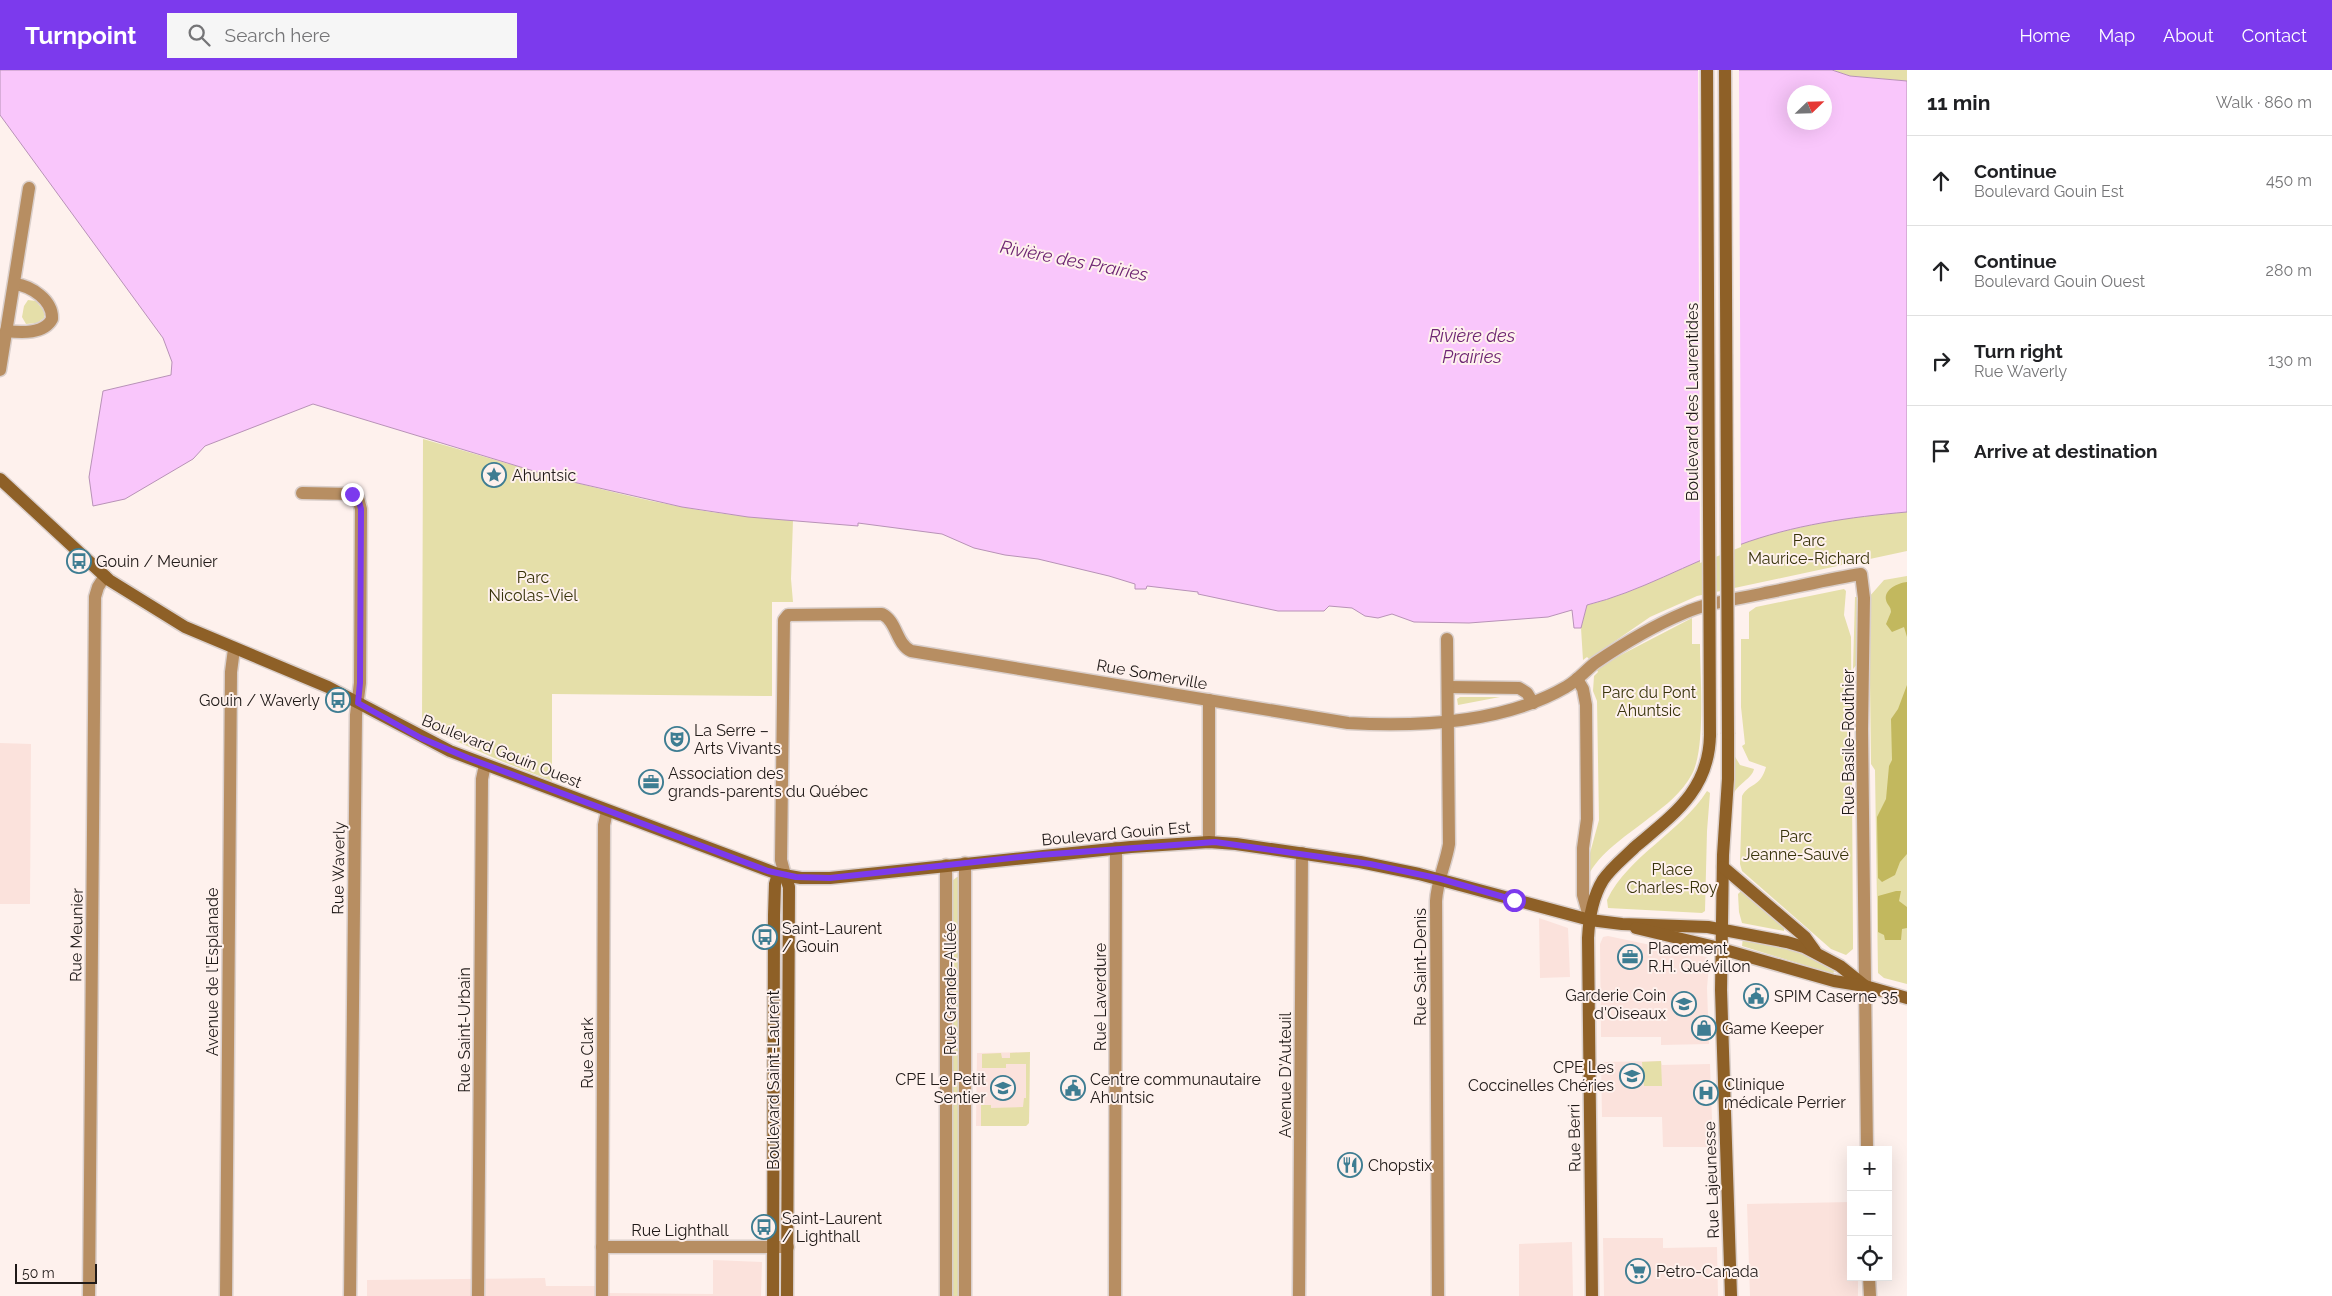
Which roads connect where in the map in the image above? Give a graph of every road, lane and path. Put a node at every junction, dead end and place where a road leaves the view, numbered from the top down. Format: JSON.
{"nodes":[{"id":1,"x":1707,"y":70,"type":"edge"},
{"id":2,"x":1725,"y":70,"type":"edge"},
{"id":3,"x":29,"y":188,"type":"dead end"},
{"id":4,"x":15,"y":284,"type":"junction"},
{"id":5,"x":6,"y":331,"type":"junction"},
{"id":6,"x":0,"y":370,"type":"edge"},
{"id":7,"x":0,"y":479,"type":"edge"},
{"id":8,"x":302,"y":493,"type":"dead end"},
{"id":9,"x":1861,"y":574,"type":"joint"},
{"id":10,"x":105,"y":576,"type":"junction"},
{"id":11,"x":784,"y":618,"type":"joint"},
{"id":12,"x":1446,"y":639,"type":"dead end"},
{"id":13,"x":234,"y":649,"type":"junction"},
{"id":14,"x":1577,"y":679,"type":"junction"},
{"id":15,"x":1448,"y":687,"type":"junction"},
{"id":16,"x":1209,"y":700,"type":"junction"},
{"id":17,"x":358,"y":703,"type":"junction"},
{"id":18,"x":1533,"y":703,"type":"junction"},
{"id":19,"x":1448,"y":721,"type":"junction"},
{"id":20,"x":1728,"y":734,"type":"joint"},
{"id":21,"x":1710,"y":735,"type":"joint"},
{"id":22,"x":485,"y":765,"type":"junction"},
{"id":23,"x":607,"y":811,"type":"junction"},
{"id":24,"x":1209,"y":842,"type":"junction"},
{"id":25,"x":1116,"y":848,"type":"junction"},
{"id":26,"x":1302,"y":853,"type":"junction"},
{"id":27,"x":965,"y":863,"type":"junction"},
{"id":28,"x":946,"y":865,"type":"junction"},
{"id":29,"x":1723,"y":867,"type":"junction"},
{"id":30,"x":782,"y":872,"type":"junction"},
{"id":31,"x":1441,"y":879,"type":"junction"},
{"id":32,"x":1590,"y":920,"type":"junction"},
{"id":33,"x":1622,"y":924,"type":"junction"},
{"id":34,"x":1722,"y":929,"type":"junction"},
{"id":35,"x":1723,"y":950,"type":"junction"},
{"id":36,"x":1818,"y":954,"type":"junction"},
{"id":37,"x":1865,"y":986,"type":"junction"},
{"id":38,"x":1907,"y":998,"type":"edge"},
{"id":39,"x":1868,"y":1146,"type":"edge"},
{"id":40,"x":602,"y":1246,"type":"junction"},
{"id":41,"x":772,"y":1247,"type":"junction"},
{"id":42,"x":788,"y":1247,"type":"junction"},
{"id":43,"x":1869,"y":1281,"type":"edge"},
{"id":44,"x":89,"y":1296,"type":"edge"},
{"id":45,"x":226,"y":1296,"type":"edge"},
{"id":46,"x":350,"y":1296,"type":"edge"},
{"id":47,"x":478,"y":1296,"type":"edge"},
{"id":48,"x":602,"y":1296,"type":"edge"},
{"id":49,"x":773,"y":1296,"type":"edge"},
{"id":50,"x":787,"y":1296,"type":"edge"},
{"id":51,"x":946,"y":1296,"type":"edge"},
{"id":52,"x":965,"y":1296,"type":"edge"},
{"id":53,"x":1115,"y":1296,"type":"edge"},
{"id":54,"x":1299,"y":1296,"type":"edge"},
{"id":55,"x":1438,"y":1296,"type":"edge"},
{"id":56,"x":1592,"y":1296,"type":"edge"},
{"id":57,"x":1731,"y":1296,"type":"edge"},
{"id":58,"x":1870,"y":1296,"type":"edge"}],
"edges":[{"from":1,"to":21,"type":"street","name":"Boulevard des Laurentides","bridge":true},
{"from":2,"to":20,"type":"street","name":"Boulevard des Laurentides","bridge":true},
{"from":3,"to":4,"type":"street"},
{"from":4,"to":5,"type":"street"},
{"from":4,"to":5,"type":"street"},
{"from":5,"to":6,"type":"street"},
{"from":7,"to":10,"type":"street","name":"Boulevard Gouin Ouest"},
{"from":8,"to":17,"type":"street","name":"Rue Waverly"},
{"from":9,"to":14,"type":"street","name":"Rue Somerville"},
{"from":9,"to":37,"type":"street","name":"Rue Basile-Routhier"},
{"from":10,"to":13,"type":"street","name":"Boulevard Gouin Ouest"},
{"from":10,"to":44,"type":"street","name":"Rue Meunier"},
{"from":11,"to":16,"type":"street","name":"Rue Somerville"},
{"from":11,"to":30,"type":"street","name":"Boulevard Saint-Laurent"},
{"from":12,"to":15,"type":"street","name":"Rue Saint-Denis"},
{"from":13,"to":17,"type":"street","name":"Boulevard Gouin Ouest"},
{"from":13,"to":45,"type":"street","name":"Avenue de l'Esplanade"},
{"from":14,"to":18,"type":"street","name":"Rue Somerville"},
{"from":14,"to":32,"type":"street","name":"Rue Berri"},
{"from":15,"to":18,"type":"street"},
{"from":15,"to":19,"type":"street","name":"Rue Saint-Denis"},
{"from":16,"to":19,"type":"street","name":"Rue Somerville"},
{"from":16,"to":24,"type":"street"},
{"from":17,"to":22,"type":"street","name":"Boulevard Gouin Ouest"},
{"from":17,"to":46,"type":"street","name":"Rue Waverly"},
{"from":18,"to":19,"type":"street","name":"Rue Somerville"},
{"from":19,"to":31,"type":"street","name":"Rue Saint-Denis"},
{"from":20,"to":29,"type":"street","name":"Rue Lajeunesse"},
{"from":21,"to":32,"type":"street","name":"Rue Berri"},
{"from":22,"to":23,"type":"street","name":"Boulevard Gouin Ouest"},
{"from":22,"to":47,"type":"street","name":"Rue Saint-Urbain"},
{"from":23,"to":30,"type":"street","name":"Boulevard Gouin Ouest"},
{"from":23,"to":40,"type":"street","name":"Rue Clark"},
{"from":24,"to":25,"type":"street","name":"Boulevard Gouin Est"},
{"from":24,"to":26,"type":"street","name":"Boulevard Gouin Est"},
{"from":25,"to":27,"type":"street","name":"Boulevard Gouin Est"},
{"from":25,"to":53,"type":"street","name":"Rue Laverdure"},
{"from":26,"to":31,"type":"street","name":"Boulevard Gouin Est"},
{"from":26,"to":54,"type":"street","name":"Avenue D'Auteuil"},
{"from":27,"to":28,"type":"street","name":"Boulevard Gouin Est"},
{"from":27,"to":52,"type":"street","name":"Rue Grande-Allée"},
{"from":28,"to":30,"type":"street","name":"Boulevard Gouin Est"},
{"from":28,"to":51,"type":"street","name":"Rue Grande-Allée"},
{"from":29,"to":34,"type":"street","name":"Rue Lajeunesse"},
{"from":29,"to":36,"type":"street"},
{"from":30,"to":41,"type":"street","name":"Boulevard Saint-Laurent"},
{"from":30,"to":42,"type":"street","name":"Boulevard Saint-Laurent"},
{"from":31,"to":32,"type":"street","name":"Boulevard Gouin Est"},
{"from":31,"to":55,"type":"street","name":"Rue Saint-Denis"},
{"from":32,"to":33,"type":"street","name":"Boulevard Gouin Est"},
{"from":32,"to":56,"type":"street","name":"Rue Berri"},
{"from":33,"to":34,"type":"street","name":"Boulevard Gouin Est"},
{"from":33,"to":35,"type":"street","name":"Boulevard Gouin Est"},
{"from":34,"to":35,"type":"street","name":"Rue Lajeunesse"},
{"from":34,"to":36,"type":"street","name":"Boulevard Gouin Est"},
{"from":35,"to":37,"type":"street","name":"Boulevard Gouin Est"},
{"from":35,"to":57,"type":"street","name":"Rue Lajeunesse"},
{"from":36,"to":37,"type":"street","name":"Boulevard Gouin Est"},
{"from":37,"to":38,"type":"street","name":"Boulevard Gouin Est"},
{"from":37,"to":39,"type":"street","name":"Rue Basile-Routhier"},
{"from":40,"to":41,"type":"street","name":"Rue Lighthall"},
{"from":40,"to":48,"type":"street","name":"Rue Clark"},
{"from":41,"to":42,"type":"street","name":"Rue Lighthall"},
{"from":41,"to":49,"type":"street","name":"Boulevard Saint-Laurent"},
{"from":42,"to":50,"type":"street","name":"Boulevard Saint-Laurent"},
{"from":43,"to":58,"type":"street"}]}
